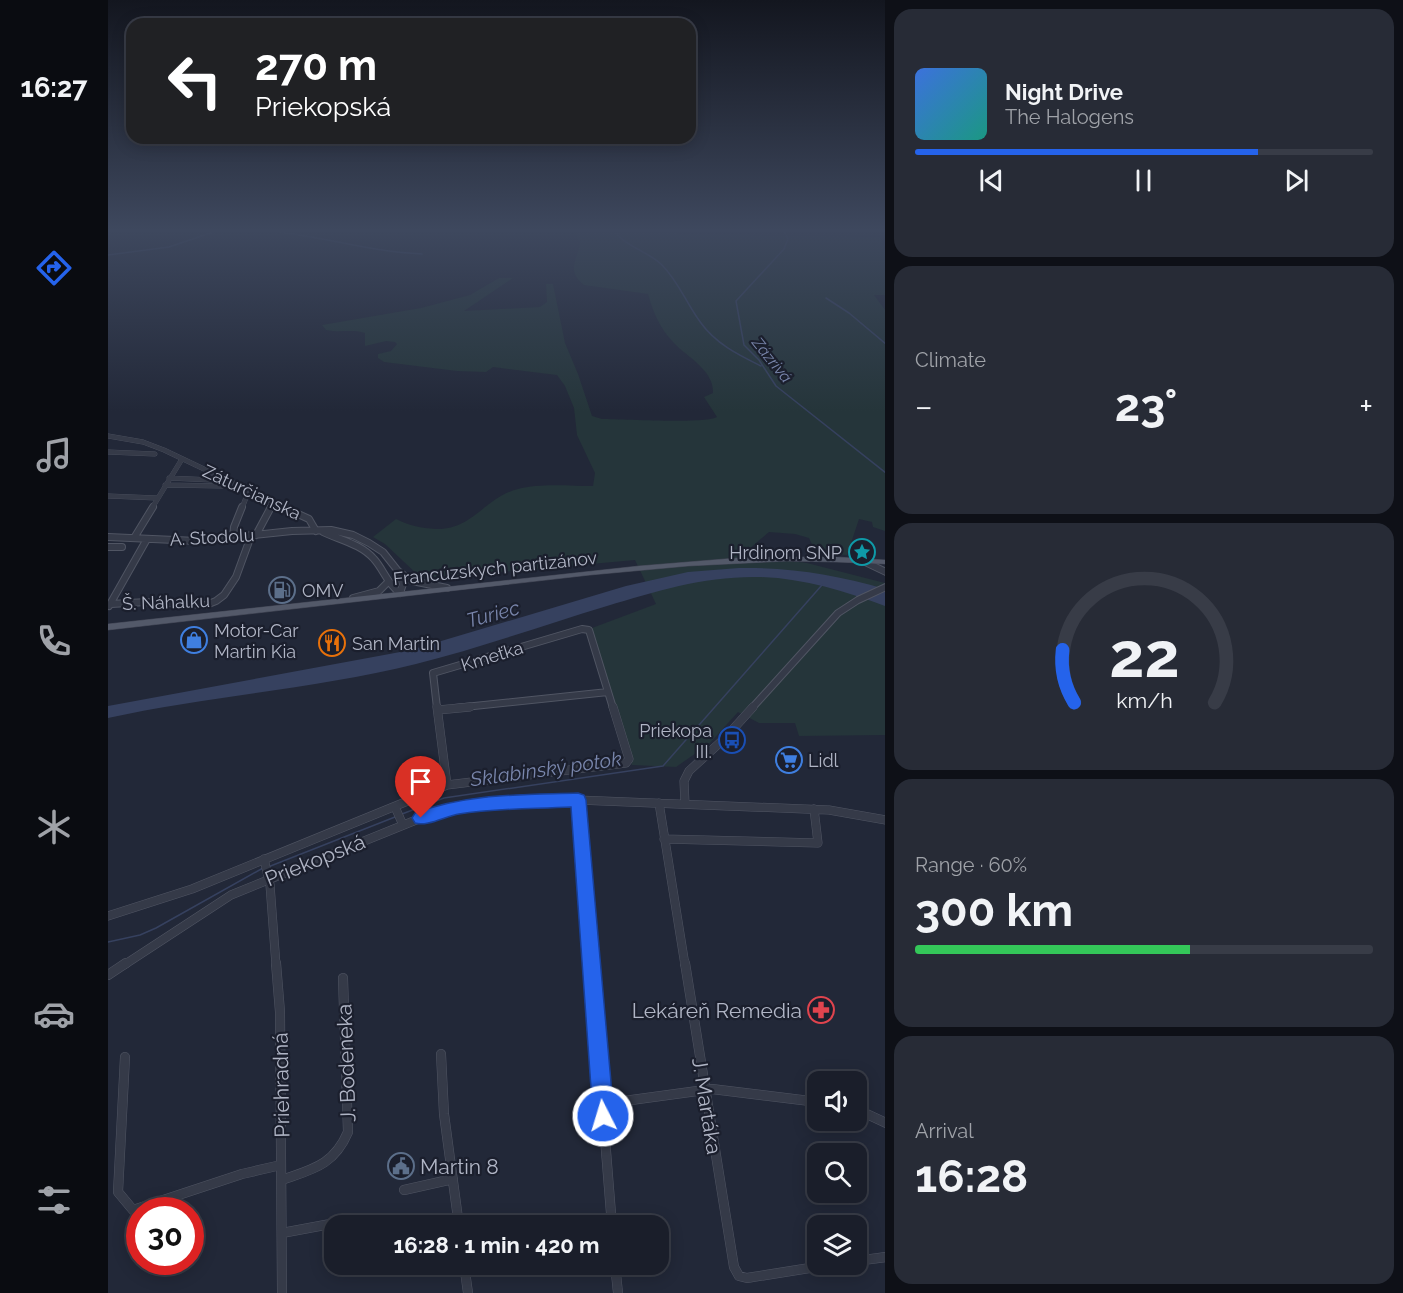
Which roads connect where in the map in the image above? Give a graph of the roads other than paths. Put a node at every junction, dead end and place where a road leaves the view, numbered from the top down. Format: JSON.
{"nodes":[{"id":1,"x":111,"y":436,"type":"edge"},
{"id":2,"x":108,"y":445,"type":"edge"},
{"id":3,"x":108,"y":452,"type":"edge"},
{"id":4,"x":155,"y":454,"type":"dead end"},
{"id":5,"x":182,"y":459,"type":"junction"},
{"id":6,"x":169,"y":478,"type":"junction"},
{"id":7,"x":212,"y":480,"type":"dead end"},
{"id":8,"x":165,"y":485,"type":"junction"},
{"id":9,"x":223,"y":486,"type":"dead end"},
{"id":10,"x":249,"y":490,"type":"junction"},
{"id":11,"x":108,"y":497,"type":"edge"},
{"id":12,"x":157,"y":498,"type":"junction"},
{"id":13,"x":273,"y":502,"type":"junction"},
{"id":14,"x":319,"y":531,"type":"junction"},
{"id":15,"x":254,"y":535,"type":"junction"},
{"id":16,"x":108,"y":537,"type":"edge"},
{"id":17,"x":134,"y":538,"type":"junction"},
{"id":18,"x":233,"y":538,"type":"junction"},
{"id":19,"x":147,"y":539,"type":"junction"},
{"id":20,"x":108,"y":547,"type":"edge"},
{"id":21,"x":122,"y":547,"type":"dead end"},
{"id":22,"x":863,"y":561,"type":"junction"},
{"id":23,"x":885,"y":562,"type":"edge"},
{"id":24,"x":398,"y":571,"type":"junction"},
{"id":25,"x":885,"y":572,"type":"edge"},
{"id":26,"x":387,"y":583,"type":"junction"},
{"id":27,"x":885,"y":587,"type":"edge"},
{"id":28,"x":447,"y":588,"type":"junction"},
{"id":29,"x":400,"y":593,"type":"junction"},
{"id":30,"x":353,"y":598,"type":"junction"},
{"id":31,"x":110,"y":605,"type":"edge"},
{"id":32,"x":108,"y":627,"type":"edge"},
{"id":33,"x":608,"y":692,"type":"junction"},
{"id":34,"x":438,"y":710,"type":"junction"},
{"id":35,"x":447,"y":785,"type":"junction"},
{"id":36,"x":578,"y":800,"type":"junction"},
{"id":37,"x":658,"y":803,"type":"junction"},
{"id":38,"x":685,"y":804,"type":"junction"},
{"id":39,"x":395,"y":807,"type":"junction"},
{"id":40,"x":814,"y":809,"type":"junction"},
{"id":41,"x":885,"y":820,"type":"edge"},
{"id":42,"x":402,"y":821,"type":"junction"},
{"id":43,"x":664,"y":839,"type":"junction"},
{"id":44,"x":264,"y":859,"type":"junction"},
{"id":45,"x":268,"y":875,"type":"junction"},
{"id":46,"x":108,"y":916,"type":"edge"},
{"id":47,"x":108,"y":975,"type":"edge"},
{"id":48,"x":343,"y":978,"type":"dead end"},
{"id":49,"x":441,"y":1054,"type":"dead end"},
{"id":50,"x":125,"y":1057,"type":"dead end"},
{"id":51,"x":704,"y":1090,"type":"junction"},
{"id":52,"x":807,"y":1100,"type":"edge"},
{"id":53,"x":602,"y":1104,"type":"junction"},
{"id":54,"x":867,"y":1115,"type":"edge"},
{"id":55,"x":885,"y":1123,"type":"edge"},
{"id":56,"x":281,"y":1165,"type":"junction"},
{"id":57,"x":453,"y":1179,"type":"junction"},
{"id":58,"x":282,"y":1180,"type":"junction"},
{"id":59,"x":404,"y":1190,"type":"dead end"},
{"id":60,"x":458,"y":1215,"type":"edge"},
{"id":61,"x":611,"y":1215,"type":"edge"},
{"id":62,"x":324,"y":1225,"type":"edge"},
{"id":63,"x":282,"y":1233,"type":"junction"},
{"id":64,"x":885,"y":1257,"type":"edge"},
{"id":65,"x":867,"y":1259,"type":"edge"},
{"id":66,"x":807,"y":1268,"type":"edge"},
{"id":67,"x":466,"y":1275,"type":"edge"},
{"id":68,"x":616,"y":1275,"type":"edge"},
{"id":69,"x":282,"y":1293,"type":"edge"},
{"id":70,"x":468,"y":1293,"type":"edge"},
{"id":71,"x":618,"y":1293,"type":"edge"}],
"edges":[{"from":1,"to":2,"type":"street"},
{"from":1,"to":5,"type":"street","name":"Záturčianska"},
{"from":3,"to":4,"type":"street"},
{"from":5,"to":6,"type":"street"},
{"from":5,"to":10,"type":"street","name":"Záturčianska"},
{"from":6,"to":7,"type":"street"},
{"from":6,"to":8,"type":"street"},
{"from":8,"to":9,"type":"street"},
{"from":8,"to":12,"type":"street"},
{"from":10,"to":13,"type":"street","name":"Záturčianska"},
{"from":10,"to":18,"type":"street"},
{"from":11,"to":12,"type":"street"},
{"from":12,"to":17,"type":"street"},
{"from":13,"to":14,"type":"street","name":"Záturčianska"},
{"from":13,"to":15,"type":"street","name":"Š. Náhalku"},
{"from":14,"to":15,"type":"street","name":"A. Stodolu"},
{"from":14,"to":24,"type":"street","name":"Záturčianska"},
{"from":14,"to":26,"type":"street"},
{"from":15,"to":18,"type":"street","name":"A. Stodolu"},
{"from":15,"to":31,"type":"street","name":"Š. Náhalku"},
{"from":16,"to":17,"type":"street","name":"A. Stodolu"},
{"from":17,"to":19,"type":"street","name":"A. Stodolu"},
{"from":18,"to":19,"type":"street","name":"A. Stodolu"},
{"from":19,"to":31,"type":"street"},
{"from":20,"to":21,"type":"street"},
{"from":22,"to":23,"type":"main road","name":"Francúzskych partizánov"},
{"from":22,"to":25,"type":"street"},
{"from":22,"to":28,"type":"main road","name":"Francúzskych partizánov"},
{"from":24,"to":28,"type":"street","name":"Záturčianska"},
{"from":24,"to":29,"type":"street"},
{"from":26,"to":29,"type":"street"},
{"from":26,"to":30,"type":"street"},
{"from":27,"to":38,"type":"street"},
{"from":28,"to":29,"type":"main road","name":"Francúzskych partizánov"},
{"from":29,"to":30,"type":"main road","name":"Francúzskych partizánov"},
{"from":30,"to":32,"type":"main road","name":"Francúzskych partizánov"},
{"from":33,"to":34,"type":"street"},
{"from":33,"to":34,"type":"street","name":"Kmeťka"},
{"from":33,"to":35,"type":"street"},
{"from":34,"to":35,"type":"street","name":"Kmeťka"},
{"from":35,"to":39,"type":"street"},
{"from":36,"to":37,"type":"street","name":"Priekopská"},
{"from":36,"to":42,"type":"street","name":"Priekopská"},
{"from":36,"to":53,"type":"street"},
{"from":37,"to":38,"type":"street","name":"Priekopská"},
{"from":37,"to":43,"type":"street","name":"J. Martáka"},
{"from":38,"to":40,"type":"street","name":"Priekopská"},
{"from":39,"to":42,"type":"street"},
{"from":39,"to":44,"type":"street"},
{"from":40,"to":41,"type":"street","name":"Priekopská"},
{"from":40,"to":43,"type":"street"},
{"from":42,"to":45,"type":"street","name":"Priekopská"},
{"from":43,"to":51,"type":"street","name":"J. Martáka"},
{"from":44,"to":45,"type":"street","name":"Priehradná"},
{"from":44,"to":46,"type":"street"},
{"from":45,"to":47,"type":"street","name":"Priekopská"},
{"from":45,"to":56,"type":"street","name":"Priehradná"},
{"from":48,"to":58,"type":"street","name":"J. Bodeneka"},
{"from":49,"to":57,"type":"street"},
{"from":50,"to":56,"type":"street"},
{"from":51,"to":52,"type":"street"},
{"from":51,"to":53,"type":"street"},
{"from":51,"to":66,"type":"street","name":"J. Martáka"},
{"from":53,"to":61,"type":"street"},
{"from":54,"to":55,"type":"street"},
{"from":56,"to":58,"type":"street","name":"Priehradná"},
{"from":57,"to":59,"type":"street"},
{"from":57,"to":60,"type":"street"},
{"from":58,"to":63,"type":"street","name":"Priehradná"},
{"from":62,"to":63,"type":"street"},
{"from":63,"to":69,"type":"street","name":"Priehradná"},
{"from":64,"to":65,"type":"street"},
{"from":67,"to":70,"type":"street"},
{"from":68,"to":71,"type":"street"}]}
